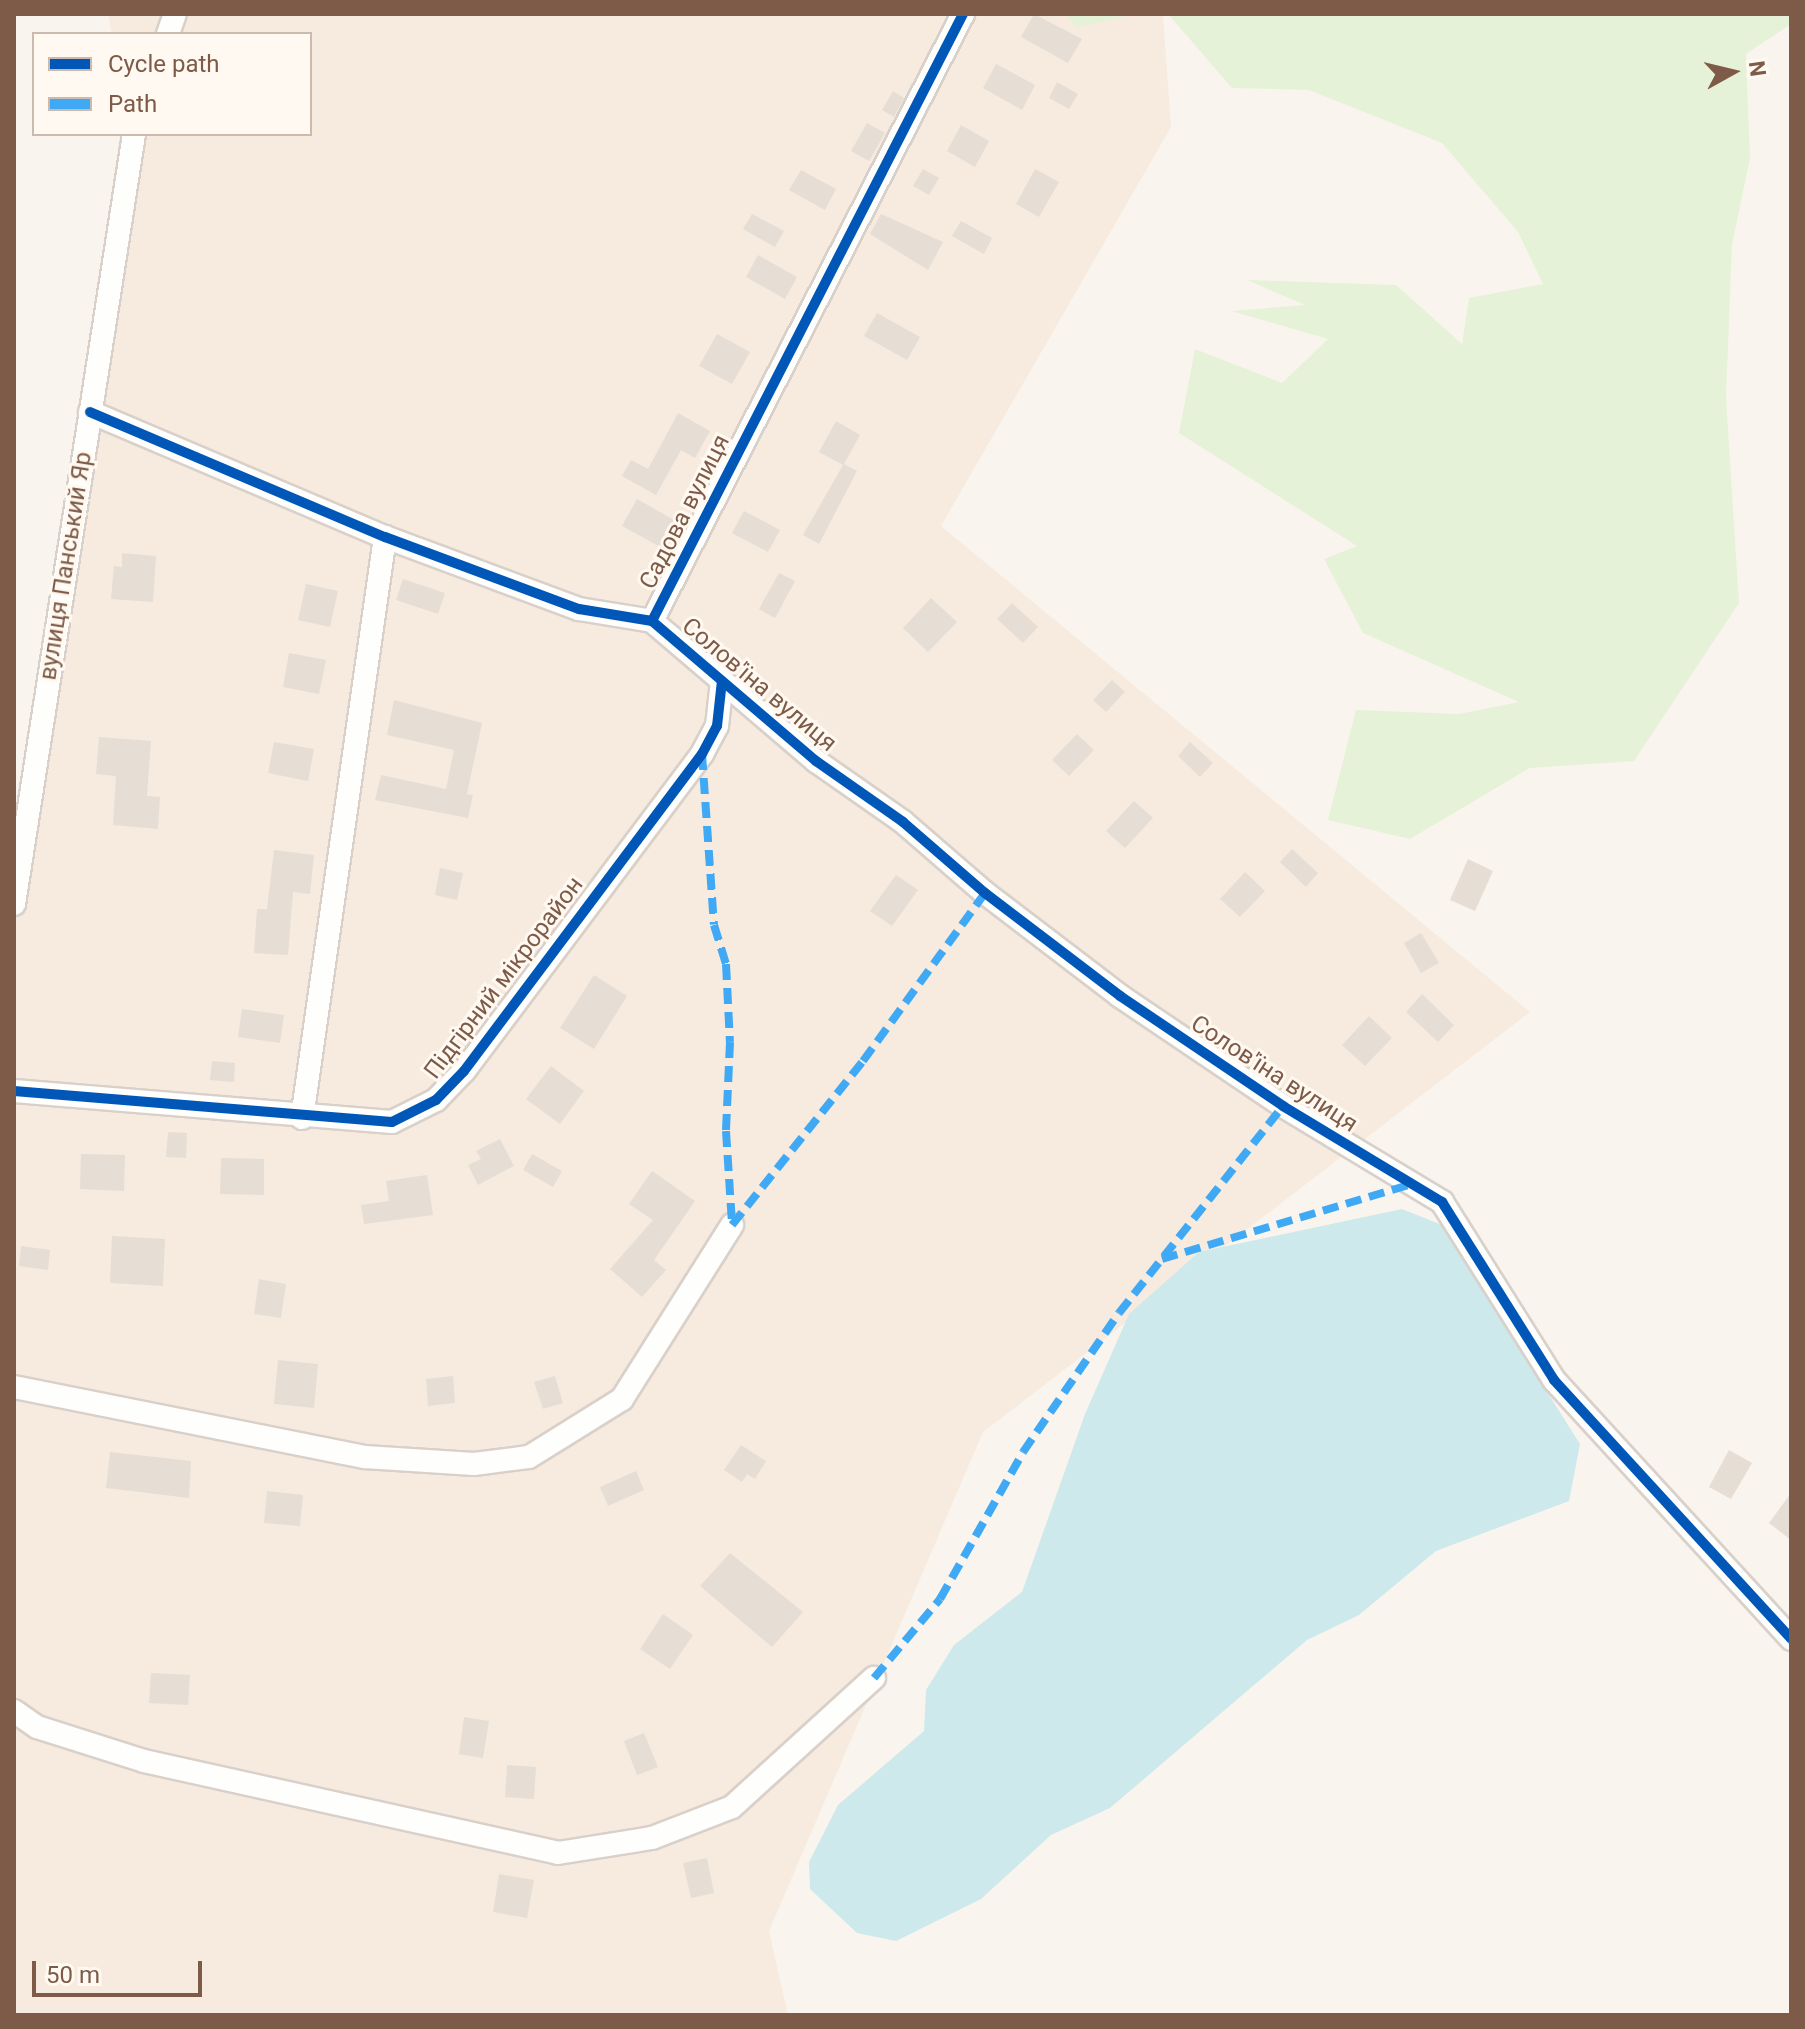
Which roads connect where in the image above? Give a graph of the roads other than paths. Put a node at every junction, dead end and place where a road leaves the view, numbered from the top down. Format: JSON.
{"nodes":[{"id":1,"x":963,"y":14,"type":"edge"},
{"id":2,"x":134,"y":136,"type":"edge"},
{"id":3,"x":90,"y":412,"type":"junction"},
{"id":4,"x":385,"y":537,"type":"junction"},
{"id":5,"x":652,"y":621,"type":"junction"},
{"id":6,"x":722,"y":681,"type":"junction"},
{"id":7,"x":14,"y":904,"type":"edge"},
{"id":8,"x":14,"y":1091,"type":"edge"},
{"id":9,"x":302,"y":1118,"type":"junction"},
{"id":10,"x":732,"y":1225,"type":"dead end"},
{"id":11,"x":14,"y":1387,"type":"edge"},
{"id":12,"x":1791,"y":1639,"type":"edge"},
{"id":13,"x":874,"y":1678,"type":"dead end"},
{"id":14,"x":14,"y":1711,"type":"edge"}],
"edges":[{"from":1,"to":5,"type":"street","name":"Садова вулиця"},
{"from":2,"to":3,"type":"street","name":"вулиця Панський Яр"},
{"from":3,"to":4,"type":"street","name":"Садова вулиця"},
{"from":3,"to":7,"type":"street","name":"вулиця Панський Яр"},
{"from":4,"to":5,"type":"street","name":"Садова вулиця"},
{"from":4,"to":9,"type":"street"},
{"from":5,"to":6,"type":"street","name":"Солов'їна вулиця"},
{"from":6,"to":9,"type":"street","name":"Підгірний мікрорайон"},
{"from":6,"to":12,"type":"street","name":"Солов'їна вулиця"},
{"from":8,"to":9,"type":"street","name":"Підгірний мікрорайон"},
{"from":10,"to":11,"type":"street"},
{"from":13,"to":14,"type":"street"}]}
